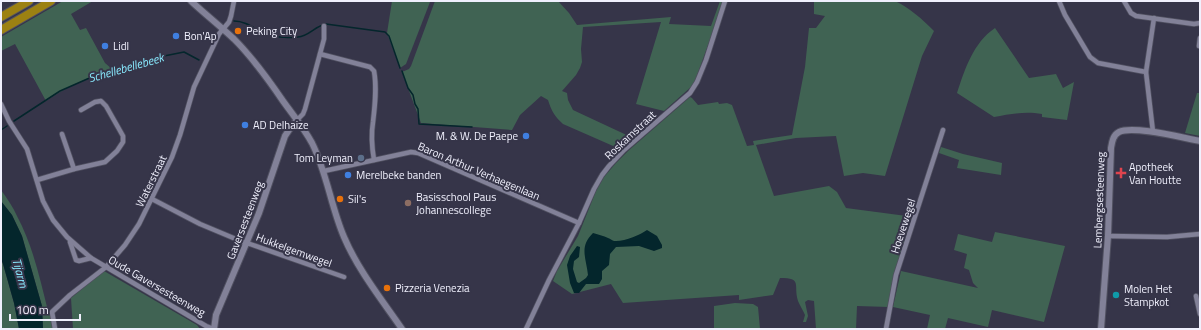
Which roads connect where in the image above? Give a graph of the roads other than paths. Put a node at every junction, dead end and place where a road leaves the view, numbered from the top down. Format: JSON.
{"nodes":[{"id":1,"x":29,"y":1,"type":"edge"},
{"id":2,"x":51,"y":1,"type":"edge"},
{"id":3,"x":191,"y":1,"type":"edge"},
{"id":4,"x":234,"y":1,"type":"edge"},
{"id":5,"x":725,"y":1,"type":"edge"},
{"id":6,"x":1059,"y":1,"type":"edge"},
{"id":7,"x":1124,"y":1,"type":"edge"},
{"id":8,"x":1,"y":17,"type":"edge"},
{"id":9,"x":1154,"y":18,"type":"junction"},
{"id":10,"x":1200,"y":23,"type":"edge"},
{"id":11,"x":324,"y":26,"type":"dead end"},
{"id":12,"x":1,"y":30,"type":"edge"},
{"id":13,"x":223,"y":30,"type":"junction"},
{"id":14,"x":1200,"y":38,"type":"edge"},
{"id":15,"x":1199,"y":46,"type":"dead end"},
{"id":16,"x":320,"y":54,"type":"junction"},
{"id":17,"x":1146,"y":72,"type":"junction"},
{"id":18,"x":1,"y":104,"type":"edge"},
{"id":19,"x":81,"y":110,"type":"dead end"},
{"id":20,"x":297,"y":120,"type":"junction"},
{"id":21,"x":943,"y":130,"type":"dead end"},
{"id":22,"x":1153,"y":132,"type":"junction"},
{"id":23,"x":62,"y":134,"type":"dead end"},
{"id":24,"x":1200,"y":141,"type":"edge"},
{"id":25,"x":374,"y":160,"type":"junction"},
{"id":26,"x":74,"y":169,"type":"junction"},
{"id":27,"x":324,"y":171,"type":"junction"},
{"id":28,"x":37,"y":180,"type":"junction"},
{"id":29,"x":152,"y":199,"type":"junction"},
{"id":30,"x":579,"y":223,"type":"junction"},
{"id":31,"x":1200,"y":234,"type":"edge"},
{"id":32,"x":1108,"y":236,"type":"junction"},
{"id":33,"x":70,"y":240,"type":"junction"},
{"id":34,"x":247,"y":243,"type":"junction"},
{"id":35,"x":91,"y":258,"type":"junction"},
{"id":36,"x":106,"y":267,"type":"junction"},
{"id":37,"x":344,"y":277,"type":"dead end"},
{"id":38,"x":1196,"y":296,"type":"dead end"},
{"id":39,"x":1200,"y":314,"type":"edge"},
{"id":40,"x":55,"y":329,"type":"edge"},
{"id":41,"x":214,"y":329,"type":"edge"},
{"id":42,"x":402,"y":329,"type":"edge"},
{"id":43,"x":526,"y":329,"type":"edge"},
{"id":44,"x":886,"y":329,"type":"edge"},
{"id":45,"x":1101,"y":329,"type":"edge"}],
"edges":[{"from":1,"to":8,"type":"highway"},
{"from":2,"to":12,"type":"highway"},
{"from":3,"to":13,"type":"street"},
{"from":4,"to":13,"type":"street","name":"Waterstraat"},
{"from":5,"to":30,"type":"street","name":"Roskamstraat"},
{"from":6,"to":17,"type":"street"},
{"from":7,"to":9,"type":"street"},
{"from":9,"to":10,"type":"street"},
{"from":9,"to":17,"type":"street"},
{"from":11,"to":16,"type":"street"},
{"from":13,"to":20,"type":"street"},
{"from":13,"to":29,"type":"street","name":"Waterstraat"},
{"from":14,"to":15,"type":"street"},
{"from":16,"to":20,"type":"street"},
{"from":16,"to":25,"type":"street"},
{"from":17,"to":22,"type":"street"},
{"from":18,"to":28,"type":"street","name":"Oude Gaversesteenweg"},
{"from":19,"to":26,"type":"street"},
{"from":20,"to":27,"type":"street"},
{"from":20,"to":34,"type":"street","name":"Gaversesteenweg"},
{"from":21,"to":44,"type":"street","name":"Hoevewegel"},
{"from":22,"to":24,"type":"street","name":"Lembergsesteenweg"},
{"from":22,"to":32,"type":"street","name":"Lembergsesteenweg"},
{"from":23,"to":26,"type":"street"},
{"from":25,"to":27,"type":"street","name":"Baron Arthur Verhaegenlaan"},
{"from":25,"to":30,"type":"street","name":"Baron Arthur Verhaegenlaan"},
{"from":26,"to":28,"type":"street"},
{"from":27,"to":42,"type":"street"},
{"from":28,"to":33,"type":"street","name":"Oude Gaversesteenweg"},
{"from":29,"to":34,"type":"street","name":"Hukkelgemwegel"},
{"from":29,"to":36,"type":"street","name":"Waterstraat"},
{"from":30,"to":43,"type":"street","name":"Roskamstraat"},
{"from":31,"to":32,"type":"street"},
{"from":32,"to":45,"type":"street","name":"Lembergsesteenweg"},
{"from":33,"to":35,"type":"street","name":"Oude Gaversesteenweg"},
{"from":33,"to":35,"type":"street","name":"Oude Gaversesteenweg"},
{"from":34,"to":37,"type":"street","name":"Hukkelgemwegel"},
{"from":34,"to":41,"type":"street","name":"Gaversesteenweg"},
{"from":35,"to":36,"type":"street","name":"Oude Gaversesteenweg"},
{"from":36,"to":40,"type":"street","name":"Waterstraat"},
{"from":36,"to":41,"type":"street","name":"Oude Gaversesteenweg"},
{"from":38,"to":39,"type":"street"}]}
